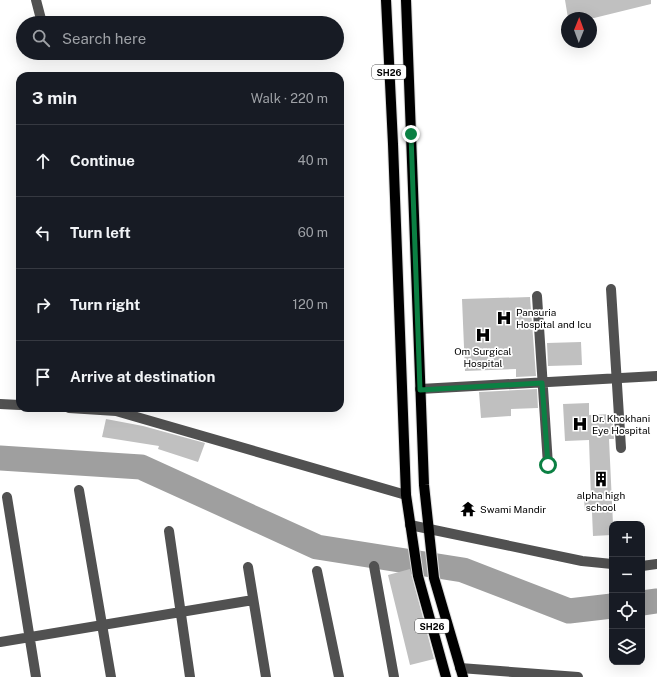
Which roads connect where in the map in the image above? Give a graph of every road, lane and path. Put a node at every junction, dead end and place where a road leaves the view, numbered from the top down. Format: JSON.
{"nodes":[{"id":1,"x":36,"y":0,"type":"edge"},
{"id":2,"x":386,"y":0,"type":"edge"},
{"id":3,"x":406,"y":0,"type":"edge"},
{"id":4,"x":40,"y":16,"type":"edge"},
{"id":5,"x":611,"y":288,"type":"dead end"},
{"id":6,"x":537,"y":296,"type":"dead end"},
{"id":7,"x":657,"y":376,"type":"edge"},
{"id":8,"x":616,"y":378,"type":"junction"},
{"id":9,"x":542,"y":383,"type":"junction"},
{"id":10,"x":420,"y":390,"type":"junction"},
{"id":11,"x":0,"y":404,"type":"edge"},
{"id":12,"x":16,"y":405,"type":"edge"},
{"id":13,"x":119,"y":412,"type":"edge"},
{"id":14,"x":621,"y":448,"type":"dead end"},
{"id":15,"x":548,"y":465,"type":"dead end"},
{"id":16,"x":79,"y":490,"type":"dead end"},
{"id":17,"x":406,"y":494,"type":"junction"},
{"id":18,"x":7,"y":497,"type":"dead end"},
{"id":19,"x":410,"y":525,"type":"junction"},
{"id":20,"x":169,"y":531,"type":"dead end"},
{"id":21,"x":429,"y":533,"type":"junction"},
{"id":22,"x":609,"y":564,"type":"edge"},
{"id":23,"x":657,"y":564,"type":"edge"},
{"id":24,"x":374,"y":566,"type":"dead end"},
{"id":25,"x":645,"y":566,"type":"edge"},
{"id":26,"x":248,"y":567,"type":"dead end"},
{"id":27,"x":317,"y":571,"type":"dead end"},
{"id":28,"x":253,"y":600,"type":"junction"},
{"id":29,"x":180,"y":612,"type":"junction"},
{"id":30,"x":102,"y":625,"type":"junction"},
{"id":31,"x":29,"y":637,"type":"junction"},
{"id":32,"x":0,"y":642,"type":"edge"},
{"id":33,"x":461,"y":672,"type":"edge"},
{"id":34,"x":36,"y":677,"type":"edge"},
{"id":35,"x":111,"y":677,"type":"edge"},
{"id":36,"x":190,"y":677,"type":"edge"},
{"id":37,"x":266,"y":677,"type":"edge"},
{"id":38,"x":339,"y":677,"type":"edge"},
{"id":39,"x":394,"y":677,"type":"edge"},
{"id":40,"x":446,"y":677,"type":"edge"},
{"id":41,"x":578,"y":677,"type":"edge"}],
"edges":[{"from":1,"to":4,"type":"street"},
{"from":2,"to":17,"type":"main road","number":"SH26"},
{"from":3,"to":10,"type":"main road","number":"SH26"},
{"from":5,"to":8,"type":"street"},
{"from":6,"to":9,"type":"street"},
{"from":7,"to":8,"type":"street"},
{"from":8,"to":9,"type":"street"},
{"from":8,"to":14,"type":"street"},
{"from":9,"to":10,"type":"street"},
{"from":9,"to":15,"type":"street"},
{"from":10,"to":21,"type":"main road","number":"SH26"},
{"from":11,"to":12,"type":"street"},
{"from":13,"to":17,"type":"street"},
{"from":16,"to":30,"type":"street"},
{"from":17,"to":19,"type":"main road","number":"SH26"},
{"from":18,"to":31,"type":"street"},
{"from":19,"to":21,"type":"street"},
{"from":19,"to":40,"type":"main road","number":"SH26"},
{"from":20,"to":29,"type":"street"},
{"from":21,"to":22,"type":"street"},
{"from":21,"to":33,"type":"main road","number":"SH26"},
{"from":23,"to":25,"type":"street"},
{"from":24,"to":39,"type":"street"},
{"from":26,"to":28,"type":"street"},
{"from":27,"to":38,"type":"street"},
{"from":28,"to":29,"type":"street"},
{"from":28,"to":37,"type":"street"},
{"from":29,"to":30,"type":"street"},
{"from":29,"to":36,"type":"street"},
{"from":30,"to":31,"type":"street"},
{"from":30,"to":35,"type":"street"},
{"from":31,"to":32,"type":"street"},
{"from":31,"to":34,"type":"street"},
{"from":33,"to":41,"type":"street"}]}
